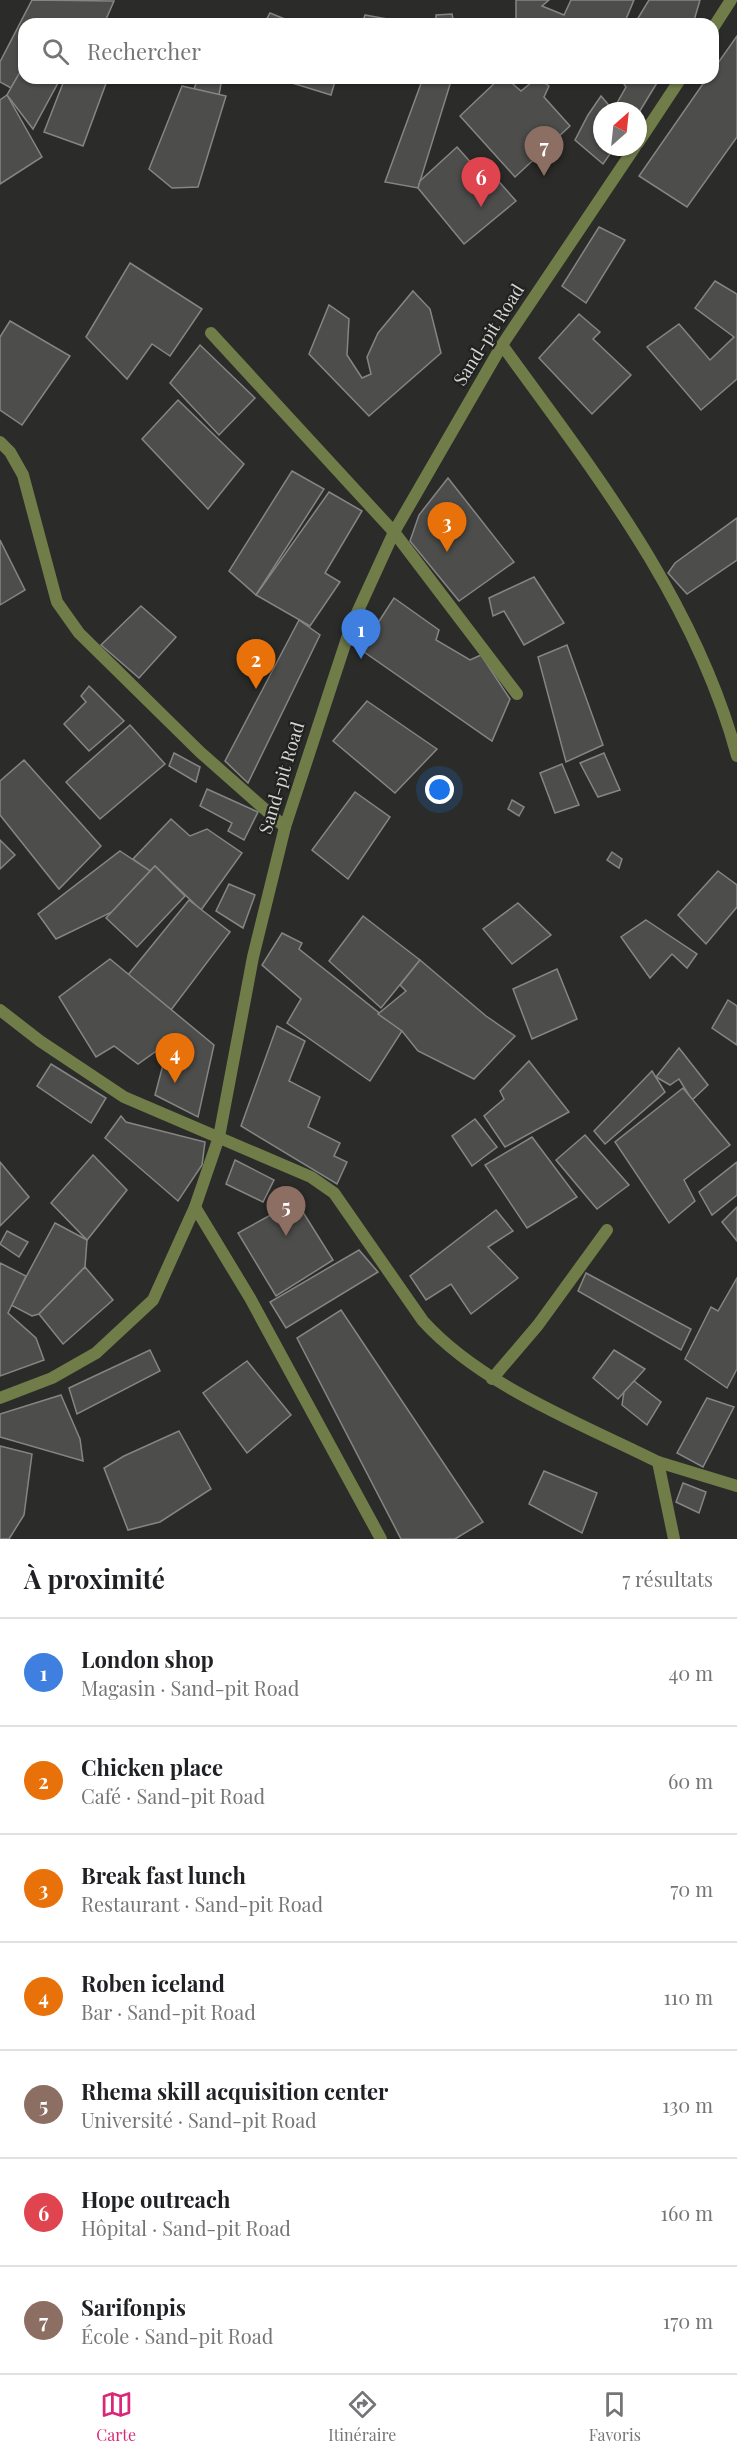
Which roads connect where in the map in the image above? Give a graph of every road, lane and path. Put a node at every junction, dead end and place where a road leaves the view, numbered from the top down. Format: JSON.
{"nodes":[{"id":1,"x":730,"y":0,"type":"edge"},
{"id":2,"x":719,"y":18,"type":"edge"},
{"id":3,"x":677,"y":84,"type":"edge"},
{"id":4,"x":647,"y":129,"type":"edge"},
{"id":5,"x":629,"y":156,"type":"edge"},
{"id":6,"x":212,"y":333,"type":"dead end"},
{"id":7,"x":502,"y":345,"type":"junction"},
{"id":8,"x":0,"y":442,"type":"edge"},
{"id":9,"x":394,"y":532,"type":"junction"},
{"id":10,"x":517,"y":694,"type":"dead end"},
{"id":11,"x":737,"y":756,"type":"edge"},
{"id":12,"x":285,"y":827,"type":"junction"},
{"id":13,"x":0,"y":1010,"type":"edge"},
{"id":14,"x":219,"y":1137,"type":"junction"},
{"id":15,"x":195,"y":1207,"type":"junction"},
{"id":16,"x":607,"y":1230,"type":"dead end"},
{"id":17,"x":492,"y":1379,"type":"junction"},
{"id":18,"x":0,"y":1398,"type":"edge"},
{"id":19,"x":658,"y":1462,"type":"junction"},
{"id":20,"x":737,"y":1486,"type":"edge"},
{"id":21,"x":381,"y":1539,"type":"edge"},
{"id":22,"x":674,"y":1539,"type":"edge"}],
"edges":[{"from":1,"to":2,"type":"street"},
{"from":3,"to":4,"type":"street"},
{"from":5,"to":7,"type":"street","name":"Sand-pit Road"},
{"from":6,"to":9,"type":"street"},
{"from":7,"to":9,"type":"street","name":"Sand-pit Road"},
{"from":7,"to":11,"type":"street"},
{"from":8,"to":12,"type":"street"},
{"from":9,"to":10,"type":"street"},
{"from":9,"to":12,"type":"street","name":"Sand-pit Road"},
{"from":12,"to":14,"type":"street","name":"Sand-pit Road"},
{"from":13,"to":14,"type":"street"},
{"from":14,"to":15,"type":"street","name":"Sand-pit Road"},
{"from":14,"to":17,"type":"street"},
{"from":15,"to":18,"type":"street","name":"Sand-pit Road"},
{"from":15,"to":21,"type":"street"},
{"from":16,"to":17,"type":"street"},
{"from":17,"to":19,"type":"street"},
{"from":19,"to":20,"type":"street"},
{"from":19,"to":22,"type":"street"}]}
